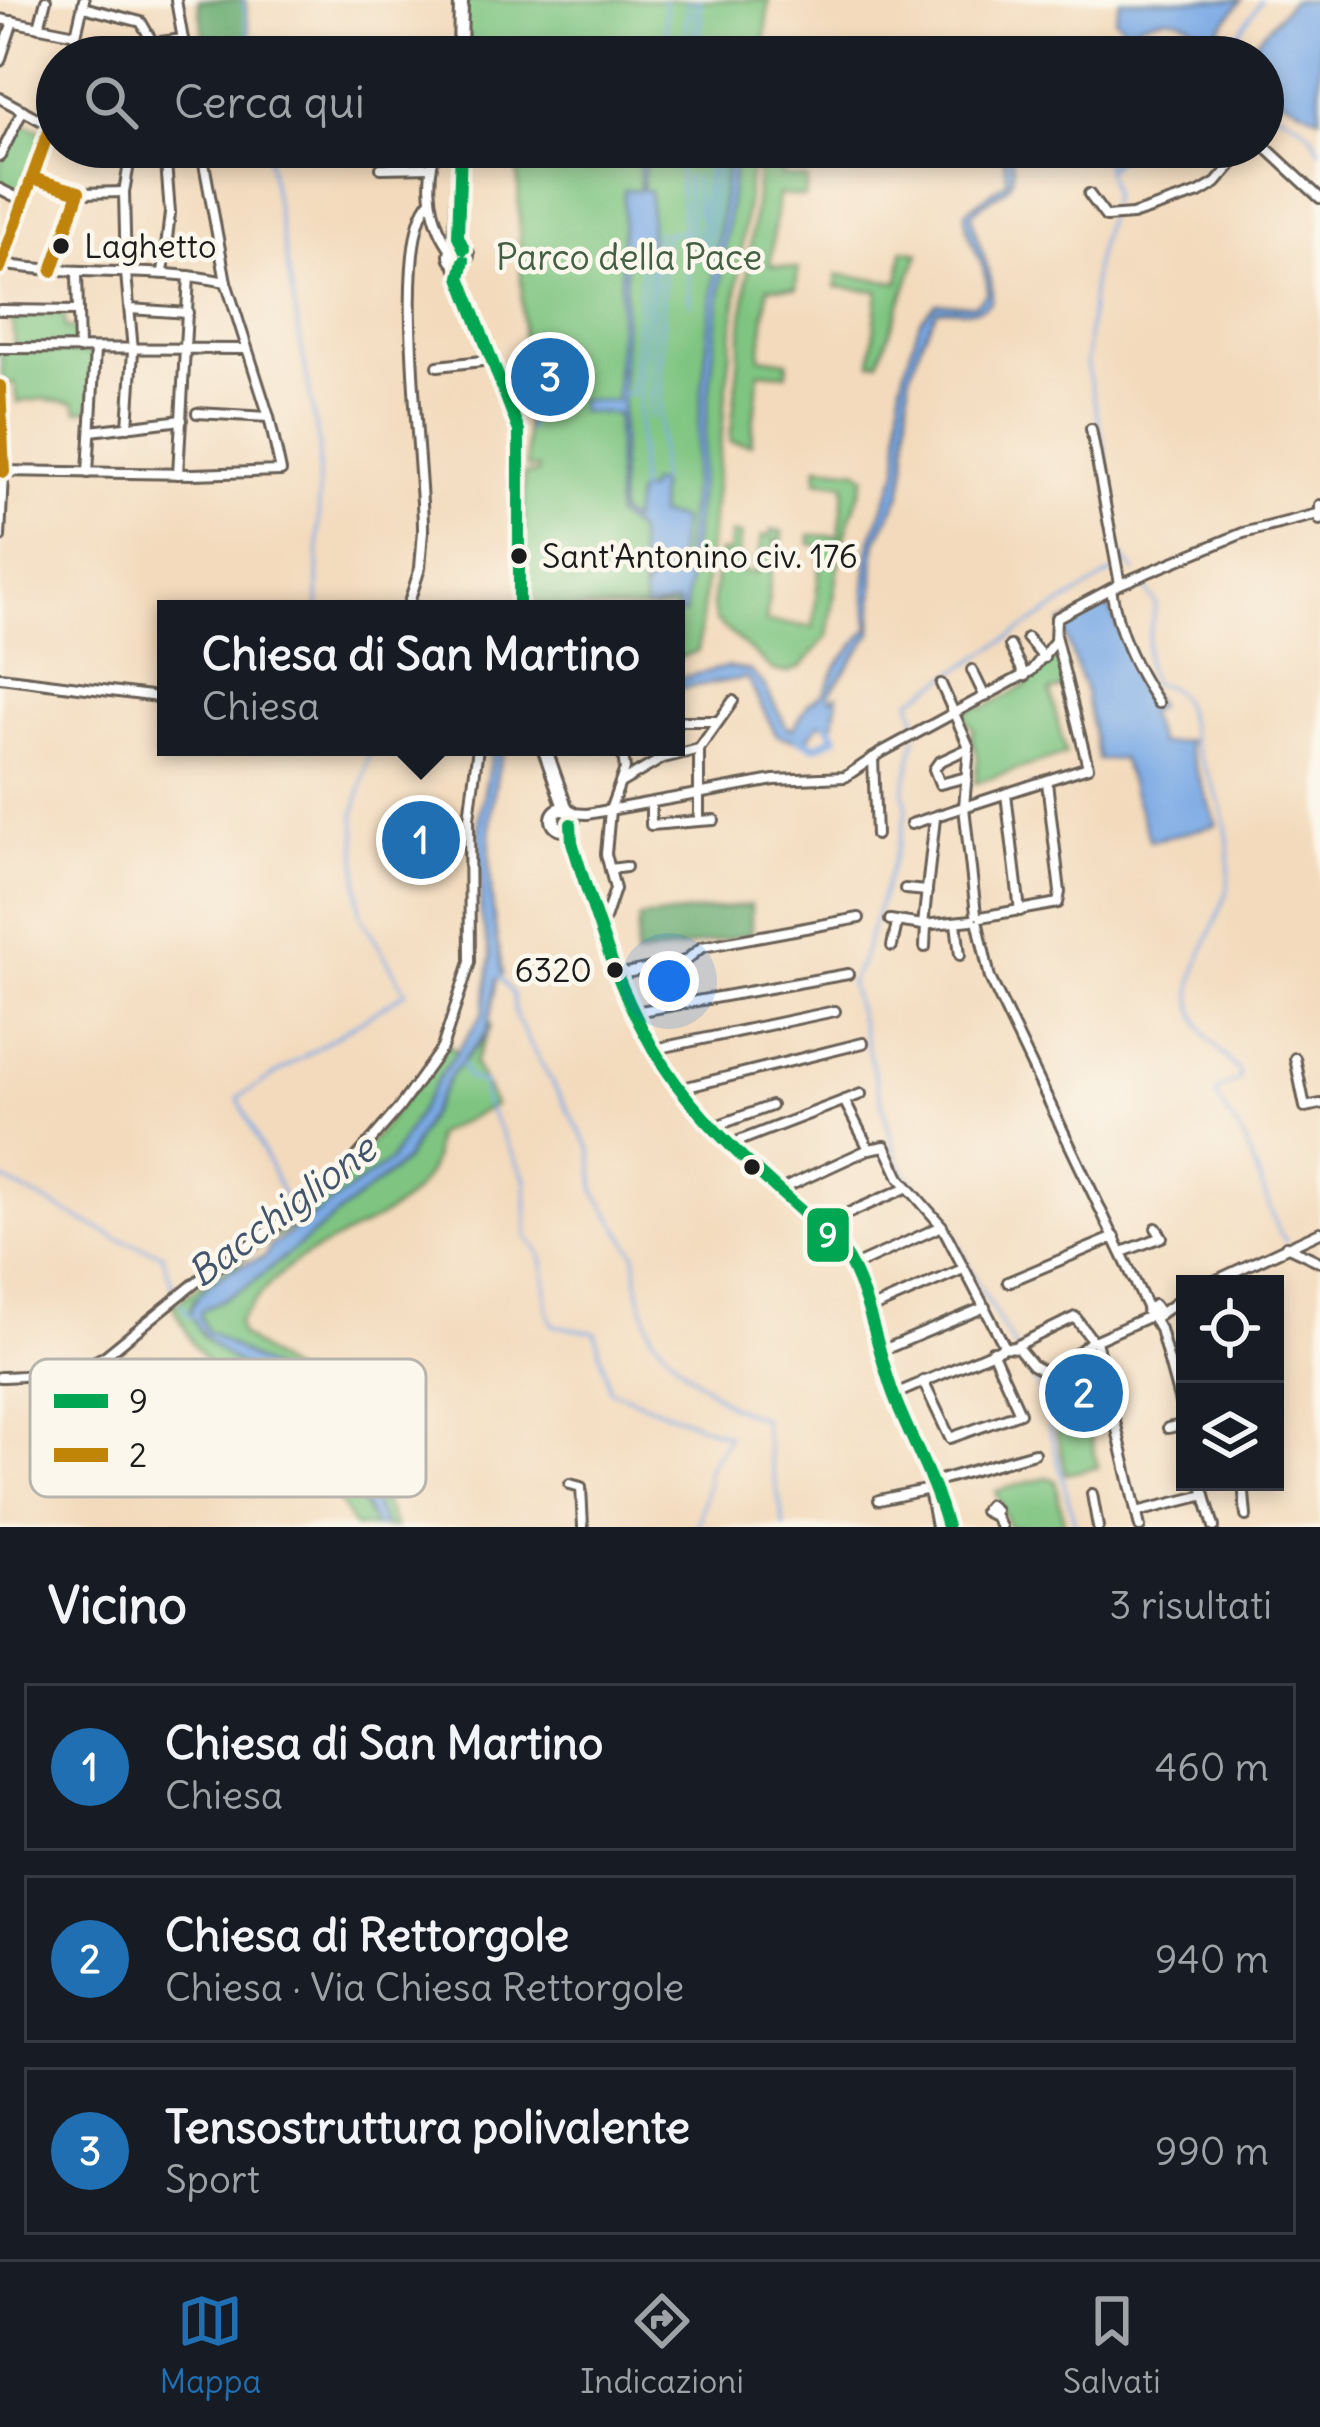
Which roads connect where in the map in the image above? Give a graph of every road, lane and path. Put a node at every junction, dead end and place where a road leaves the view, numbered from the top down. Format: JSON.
{"nodes":[{"id":1,"x":46,"y":0,"type":"edge"},
{"id":2,"x":125,"y":0,"type":"edge"},
{"id":3,"x":176,"y":0,"type":"edge"},
{"id":4,"x":461,"y":0,"type":"edge"},
{"id":5,"x":83,"y":4,"type":"edge"},
{"id":6,"x":122,"y":16,"type":"junction"},
{"id":7,"x":0,"y":19,"type":"edge"},
{"id":8,"x":14,"y":21,"type":"junction"},
{"id":9,"x":39,"y":27,"type":"junction"},
{"id":10,"x":76,"y":34,"type":"joint"},
{"id":11,"x":149,"y":36,"type":"edge"},
{"id":12,"x":182,"y":36,"type":"edge"},
{"id":13,"x":460,"y":36,"type":"edge"},
{"id":14,"x":0,"y":58,"type":"edge"},
{"id":15,"x":0,"y":98,"type":"edge"},
{"id":16,"x":22,"y":110,"type":"junction"},
{"id":17,"x":36,"y":118,"type":"edge"},
{"id":18,"x":0,"y":156,"type":"edge"},
{"id":19,"x":1284,"y":165,"type":"edge"},
{"id":20,"x":36,"y":168,"type":"edge"},
{"id":21,"x":127,"y":168,"type":"edge"},
{"id":22,"x":166,"y":168,"type":"edge"},
{"id":23,"x":205,"y":168,"type":"edge"},
{"id":24,"x":431,"y":168,"type":"edge"},
{"id":25,"x":460,"y":168,"type":"edge"},
{"id":26,"x":1228,"y":168,"type":"edge"},
{"id":27,"x":32,"y":178,"type":"junction"},
{"id":28,"x":0,"y":189,"type":"edge"},
{"id":29,"x":81,"y":192,"type":"junction"},
{"id":30,"x":124,"y":192,"type":"junction"},
{"id":31,"x":1088,"y":194,"type":"dead end"},
{"id":32,"x":1320,"y":198,"type":"edge"},
{"id":33,"x":431,"y":200,"type":"junction"},
{"id":34,"x":24,"y":201,"type":"junction"},
{"id":35,"x":458,"y":251,"type":"junction"},
{"id":36,"x":1,"y":266,"type":"edge"},
{"id":37,"x":52,"y":271,"type":"junction"},
{"id":38,"x":126,"y":273,"type":"junction"},
{"id":39,"x":77,"y":274,"type":"junction"},
{"id":40,"x":163,"y":274,"type":"junction"},
{"id":41,"x":189,"y":276,"type":"junction"},
{"id":42,"x":226,"y":282,"type":"junction"},
{"id":43,"x":130,"y":309,"type":"junction"},
{"id":44,"x":0,"y":310,"type":"edge"},
{"id":45,"x":78,"y":311,"type":"junction"},
{"id":46,"x":188,"y":313,"type":"junction"},
{"id":47,"x":0,"y":348,"type":"edge"},
{"id":48,"x":79,"y":349,"type":"junction"},
{"id":49,"x":246,"y":349,"type":"junction"},
{"id":50,"x":95,"y":350,"type":"junction"},
{"id":51,"x":134,"y":351,"type":"junction"},
{"id":52,"x":187,"y":351,"type":"junction"},
{"id":53,"x":491,"y":359,"type":"junction"},
{"id":54,"x":438,"y":366,"type":"dead end"},
{"id":55,"x":0,"y":386,"type":"edge"},
{"id":56,"x":197,"y":413,"type":"dead end"},
{"id":57,"x":269,"y":417,"type":"junction"},
{"id":58,"x":182,"y":420,"type":"junction"},
{"id":59,"x":128,"y":427,"type":"junction"},
{"id":60,"x":1091,"y":429,"type":"dead end"},
{"id":61,"x":91,"y":431,"type":"junction"},
{"id":62,"x":2,"y":471,"type":"edge"},
{"id":63,"x":88,"y":473,"type":"junction"},
{"id":64,"x":178,"y":474,"type":"junction"},
{"id":65,"x":1319,"y":513,"type":"edge"},
{"id":66,"x":0,"y":537,"type":"edge"},
{"id":67,"x":1116,"y":578,"type":"junction"},
{"id":68,"x":409,"y":600,"type":"edge"},
{"id":69,"x":519,"y":600,"type":"edge"},
{"id":70,"x":1027,"y":638,"type":"dead end"},
{"id":71,"x":1055,"y":638,"type":"junction"},
{"id":72,"x":1010,"y":646,"type":"dead end"},
{"id":73,"x":1044,"y":658,"type":"junction"},
{"id":74,"x":972,"y":670,"type":"dead end"},
{"id":75,"x":1024,"y":676,"type":"junction"},
{"id":76,"x":0,"y":677,"type":"edge"},
{"id":77,"x":941,"y":684,"type":"dead end"},
{"id":78,"x":157,"y":697,"type":"edge"},
{"id":79,"x":985,"y":697,"type":"junction"},
{"id":80,"x":734,"y":701,"type":"dead end"},
{"id":81,"x":1158,"y":703,"type":"dead end"},
{"id":82,"x":956,"y":712,"type":"junction"},
{"id":83,"x":685,"y":721,"type":"edge"},
{"id":84,"x":716,"y":721,"type":"junction"},
{"id":85,"x":969,"y":748,"type":"junction"},
{"id":86,"x":699,"y":749,"type":"junction"},
{"id":87,"x":685,"y":752,"type":"edge"},
{"id":88,"x":477,"y":756,"type":"edge"},
{"id":89,"x":547,"y":756,"type":"edge"},
{"id":90,"x":624,"y":756,"type":"edge"},
{"id":91,"x":671,"y":756,"type":"edge"},
{"id":92,"x":663,"y":758,"type":"joint"},
{"id":93,"x":873,"y":758,"type":"junction"},
{"id":94,"x":967,"y":777,"type":"junction"},
{"id":95,"x":1047,"y":782,"type":"junction"},
{"id":96,"x":620,"y":783,"type":"junction"},
{"id":97,"x":700,"y":794,"type":"junction"},
{"id":98,"x":1006,"y":794,"type":"junction"},
{"id":99,"x":651,"y":802,"type":"junction"},
{"id":100,"x":964,"y":807,"type":"junction"},
{"id":101,"x":610,"y":810,"type":"junction"},
{"id":102,"x":936,"y":817,"type":"junction"},
{"id":103,"x":566,"y":818,"type":"junction"},
{"id":104,"x":714,"y":820,"type":"dead end"},
{"id":105,"x":699,"y":821,"type":"junction"},
{"id":106,"x":911,"y":824,"type":"dead end"},
{"id":107,"x":877,"y":836,"type":"dead end"},
{"id":108,"x":626,"y":867,"type":"dead end"},
{"id":109,"x":610,"y":869,"type":"junction"},
{"id":110,"x":905,"y":889,"type":"dead end"},
{"id":111,"x":927,"y":891,"type":"junction"},
{"id":112,"x":1020,"y":911,"type":"junction"},
{"id":113,"x":859,"y":918,"type":"dead end"},
{"id":114,"x":605,"y":919,"type":"dead end"},
{"id":115,"x":977,"y":919,"type":"junction"},
{"id":116,"x":956,"y":923,"type":"junction"},
{"id":117,"x":925,"y":926,"type":"junction"},
{"id":118,"x":892,"y":946,"type":"dead end"},
{"id":119,"x":925,"y":947,"type":"dead end"},
{"id":120,"x":960,"y":955,"type":"dead end"},
{"id":121,"x":848,"y":974,"type":"dead end"},
{"id":122,"x":615,"y":975,"type":"junction"},
{"id":123,"x":835,"y":1011,"type":"dead end"},
{"id":124,"x":635,"y":1012,"type":"junction"},
{"id":125,"x":863,"y":1043,"type":"dead end"},
{"id":126,"x":655,"y":1048,"type":"junction"},
{"id":127,"x":1295,"y":1058,"type":"dead end"},
{"id":128,"x":680,"y":1089,"type":"junction"},
{"id":129,"x":861,"y":1094,"type":"dead end"},
{"id":130,"x":844,"y":1100,"type":"junction"},
{"id":131,"x":1320,"y":1104,"type":"edge"},
{"id":132,"x":771,"y":1106,"type":"dead end"},
{"id":133,"x":713,"y":1126,"type":"junction"},
{"id":134,"x":731,"y":1144,"type":"junction"},
{"id":135,"x":869,"y":1149,"type":"junction"},
{"id":136,"x":908,"y":1187,"type":"junction"},
{"id":137,"x":780,"y":1190,"type":"junction"},
{"id":138,"x":819,"y":1226,"type":"junction"},
{"id":139,"x":942,"y":1226,"type":"junction"},
{"id":140,"x":1156,"y":1228,"type":"dead end"},
{"id":141,"x":1320,"y":1232,"type":"edge"},
{"id":142,"x":1115,"y":1237,"type":"junction"},
{"id":143,"x":1290,"y":1243,"type":"junction"},
{"id":144,"x":1122,"y":1252,"type":"junction"},
{"id":145,"x":1320,"y":1262,"type":"edge"},
{"id":146,"x":854,"y":1266,"type":"junction"},
{"id":147,"x":963,"y":1268,"type":"junction"},
{"id":148,"x":1226,"y":1275,"type":"edge"},
{"id":149,"x":1008,"y":1282,"type":"dead end"},
{"id":150,"x":1176,"y":1300,"type":"edge"},
{"id":151,"x":985,"y":1307,"type":"junction"},
{"id":152,"x":868,"y":1309,"type":"junction"},
{"id":153,"x":1152,"y":1309,"type":"junction"},
{"id":154,"x":1091,"y":1345,"type":"junction"},
{"id":155,"x":1009,"y":1347,"type":"junction"},
{"id":156,"x":880,"y":1351,"type":"junction"},
{"id":157,"x":992,"y":1351,"type":"junction"},
{"id":158,"x":98,"y":1359,"type":"edge"},
{"id":159,"x":30,"y":1375,"type":"edge"},
{"id":160,"x":0,"y":1377,"type":"edge"},
{"id":161,"x":922,"y":1382,"type":"junction"},
{"id":162,"x":1176,"y":1389,"type":"edge"},
{"id":163,"x":893,"y":1395,"type":"junction"},
{"id":164,"x":1176,"y":1426,"type":"edge"},
{"id":165,"x":1168,"y":1428,"type":"dead end"},
{"id":166,"x":1034,"y":1454,"type":"dead end"},
{"id":167,"x":569,"y":1484,"type":"dead end"},
{"id":168,"x":932,"y":1486,"type":"junction"},
{"id":169,"x":1204,"y":1491,"type":"edge"},
{"id":170,"x":1244,"y":1491,"type":"edge"},
{"id":171,"x":1092,"y":1494,"type":"dead end"},
{"id":172,"x":1205,"y":1495,"type":"junction"},
{"id":173,"x":879,"y":1501,"type":"dead end"},
{"id":174,"x":1136,"y":1512,"type":"junction"},
{"id":175,"x":994,"y":1514,"type":"dead end"},
{"id":176,"x":1246,"y":1516,"type":"dead end"},
{"id":177,"x":583,"y":1527,"type":"edge"},
{"id":178,"x":936,"y":1527,"type":"edge"},
{"id":179,"x":947,"y":1527,"type":"edge"},
{"id":180,"x":1001,"y":1527,"type":"edge"},
{"id":181,"x":1098,"y":1527,"type":"edge"},
{"id":182,"x":1140,"y":1527,"type":"edge"},
{"id":183,"x":1214,"y":1527,"type":"edge"}],
"edges":[{"from":1,"to":9,"type":"street"},
{"from":2,"to":6,"type":"street"},
{"from":3,"to":12,"type":"street"},
{"from":4,"to":13,"type":"main road"},
{"from":5,"to":6,"type":"street"},
{"from":5,"to":10,"type":"street"},
{"from":6,"to":11,"type":"street"},
{"from":7,"to":8,"type":"street"},
{"from":8,"to":9,"type":"street"},
{"from":8,"to":14,"type":"street"},
{"from":9,"to":10,"type":"street"},
{"from":15,"to":16,"type":"street"},
{"from":16,"to":17,"type":"street"},
{"from":16,"to":18,"type":"street"},
{"from":19,"to":32,"type":"street"},
{"from":20,"to":27,"type":"street"},
{"from":21,"to":30,"type":"street"},
{"from":22,"to":40,"type":"street"},
{"from":23,"to":42,"type":"street"},
{"from":24,"to":33,"type":"street"},
{"from":25,"to":35,"type":"main road"},
{"from":26,"to":31,"type":"street"},
{"from":27,"to":29,"type":"street"},
{"from":27,"to":34,"type":"street"},
{"from":28,"to":34,"type":"street"},
{"from":29,"to":30,"type":"street"},
{"from":29,"to":37,"type":"street"},
{"from":30,"to":38,"type":"street"},
{"from":33,"to":35,"type":"street"},
{"from":33,"to":68,"type":"street"},
{"from":34,"to":36,"type":"street"},
{"from":35,"to":53,"type":"main road"},
{"from":36,"to":37,"type":"street"},
{"from":37,"to":39,"type":"street"},
{"from":38,"to":39,"type":"street"},
{"from":38,"to":40,"type":"street"},
{"from":38,"to":43,"type":"street"},
{"from":39,"to":45,"type":"street"},
{"from":40,"to":41,"type":"street"},
{"from":41,"to":42,"type":"street"},
{"from":41,"to":46,"type":"street"},
{"from":42,"to":49,"type":"street"},
{"from":43,"to":46,"type":"street"},
{"from":43,"to":51,"type":"street"},
{"from":44,"to":45,"type":"street"},
{"from":45,"to":48,"type":"street"},
{"from":46,"to":52,"type":"street"},
{"from":47,"to":48,"type":"street"},
{"from":48,"to":50,"type":"street"},
{"from":49,"to":52,"type":"street"},
{"from":49,"to":57,"type":"street"},
{"from":50,"to":51,"type":"street"},
{"from":50,"to":61,"type":"street"},
{"from":51,"to":52,"type":"street"},
{"from":51,"to":59,"type":"street"},
{"from":52,"to":58,"type":"street"},
{"from":53,"to":54,"type":"street"},
{"from":53,"to":69,"type":"main road"},
{"from":55,"to":62,"type":"street"},
{"from":56,"to":57,"type":"street"},
{"from":57,"to":64,"type":"street"},
{"from":58,"to":59,"type":"street"},
{"from":58,"to":64,"type":"street"},
{"from":59,"to":61,"type":"street"},
{"from":60,"to":67,"type":"street"},
{"from":61,"to":63,"type":"street"},
{"from":62,"to":63,"type":"street"},
{"from":62,"to":66,"type":"street"},
{"from":63,"to":64,"type":"street"},
{"from":65,"to":67,"type":"street"},
{"from":67,"to":71,"type":"street"},
{"from":67,"to":81,"type":"street"},
{"from":70,"to":73,"type":"street"},
{"from":71,"to":73,"type":"street"},
{"from":71,"to":95,"type":"street"},
{"from":72,"to":75,"type":"street"},
{"from":73,"to":75,"type":"street"},
{"from":74,"to":79,"type":"street"},
{"from":75,"to":79,"type":"street"},
{"from":76,"to":78,"type":"street"},
{"from":77,"to":82,"type":"street"},
{"from":79,"to":82,"type":"street"},
{"from":80,"to":84,"type":"street"},
{"from":82,"to":85,"type":"street"},
{"from":82,"to":93,"type":"street"},
{"from":83,"to":84,"type":"street"},
{"from":84,"to":86,"type":"street"},
{"from":85,"to":94,"type":"street"},
{"from":85,"to":94,"type":"street"},
{"from":86,"to":87,"type":"street"},
{"from":86,"to":97,"type":"street"},
{"from":88,"to":158,"type":"street"},
{"from":89,"to":103,"type":"main road"},
{"from":90,"to":96,"type":"street"},
{"from":91,"to":92,"type":"street"},
{"from":92,"to":96,"type":"street"},
{"from":93,"to":97,"type":"street"},
{"from":93,"to":107,"type":"street"},
{"from":94,"to":100,"type":"street"},
{"from":95,"to":98,"type":"street"},
{"from":95,"to":112,"type":"street"},
{"from":96,"to":101,"type":"street"},
{"from":97,"to":99,"type":"street"},
{"from":97,"to":105,"type":"street"},
{"from":98,"to":100,"type":"street"},
{"from":98,"to":112,"type":"street"},
{"from":99,"to":101,"type":"street"},
{"from":99,"to":105,"type":"street"},
{"from":100,"to":102,"type":"street"},
{"from":100,"to":115,"type":"street"},
{"from":101,"to":103,"type":"street"},
{"from":101,"to":109,"type":"street"},
{"from":102,"to":106,"type":"street"},
{"from":102,"to":111,"type":"street"},
{"from":103,"to":122,"type":"main road"},
{"from":104,"to":105,"type":"street"},
{"from":108,"to":109,"type":"street"},
{"from":109,"to":114,"type":"street"},
{"from":110,"to":111,"type":"street"},
{"from":111,"to":117,"type":"street"},
{"from":112,"to":115,"type":"street"},
{"from":113,"to":122,"type":"street"},
{"from":115,"to":116,"type":"street"},
{"from":115,"to":142,"type":"street"},
{"from":116,"to":117,"type":"street"},
{"from":116,"to":120,"type":"street"},
{"from":117,"to":118,"type":"street"},
{"from":117,"to":119,"type":"street"},
{"from":121,"to":124,"type":"street"},
{"from":122,"to":124,"type":"main road"},
{"from":123,"to":126,"type":"street"},
{"from":124,"to":126,"type":"main road"},
{"from":125,"to":128,"type":"street"},
{"from":126,"to":128,"type":"main road"},
{"from":127,"to":131,"type":"street"},
{"from":128,"to":133,"type":"main road"},
{"from":129,"to":130,"type":"street"},
{"from":130,"to":134,"type":"street"},
{"from":130,"to":135,"type":"street"},
{"from":132,"to":133,"type":"street"},
{"from":133,"to":134,"type":"main road"},
{"from":134,"to":137,"type":"main road"},
{"from":135,"to":136,"type":"street"},
{"from":135,"to":137,"type":"street"},
{"from":136,"to":138,"type":"street"},
{"from":136,"to":139,"type":"street"},
{"from":137,"to":138,"type":"main road"},
{"from":138,"to":146,"type":"main road"},
{"from":139,"to":146,"type":"street"},
{"from":139,"to":147,"type":"street"},
{"from":140,"to":144,"type":"street"},
{"from":141,"to":143,"type":"street"},
{"from":142,"to":144,"type":"street"},
{"from":142,"to":149,"type":"street"},
{"from":143,"to":145,"type":"street"},
{"from":143,"to":148,"type":"street"},
{"from":144,"to":153,"type":"street"},
{"from":146,"to":152,"type":"main road"},
{"from":147,"to":151,"type":"street"},
{"from":147,"to":152,"type":"street"},
{"from":150,"to":153,"type":"street"},
{"from":151,"to":155,"type":"street"},
{"from":151,"to":156,"type":"street"},
{"from":152,"to":156,"type":"main road"},
{"from":153,"to":154,"type":"street"},
{"from":153,"to":162,"type":"street"},
{"from":154,"to":155,"type":"street"},
{"from":154,"to":155,"type":"street"},
{"from":154,"to":174,"type":"street"},
{"from":155,"to":157,"type":"street"},
{"from":156,"to":163,"type":"main road"},
{"from":157,"to":161,"type":"street"},
{"from":157,"to":161,"type":"street"},
{"from":159,"to":160,"type":"street"},
{"from":161,"to":163,"type":"street"},
{"from":163,"to":168,"type":"main road"},
{"from":164,"to":165,"type":"street"},
{"from":166,"to":168,"type":"street"},
{"from":167,"to":177,"type":"street"},
{"from":168,"to":173,"type":"street"},
{"from":168,"to":178,"type":"street"},
{"from":168,"to":179,"type":"main road"},
{"from":169,"to":172,"type":"street"},
{"from":170,"to":176,"type":"street"},
{"from":171,"to":181,"type":"street"},
{"from":172,"to":174,"type":"street"},
{"from":172,"to":183,"type":"street"},
{"from":174,"to":182,"type":"street"},
{"from":175,"to":180,"type":"street"}]}
